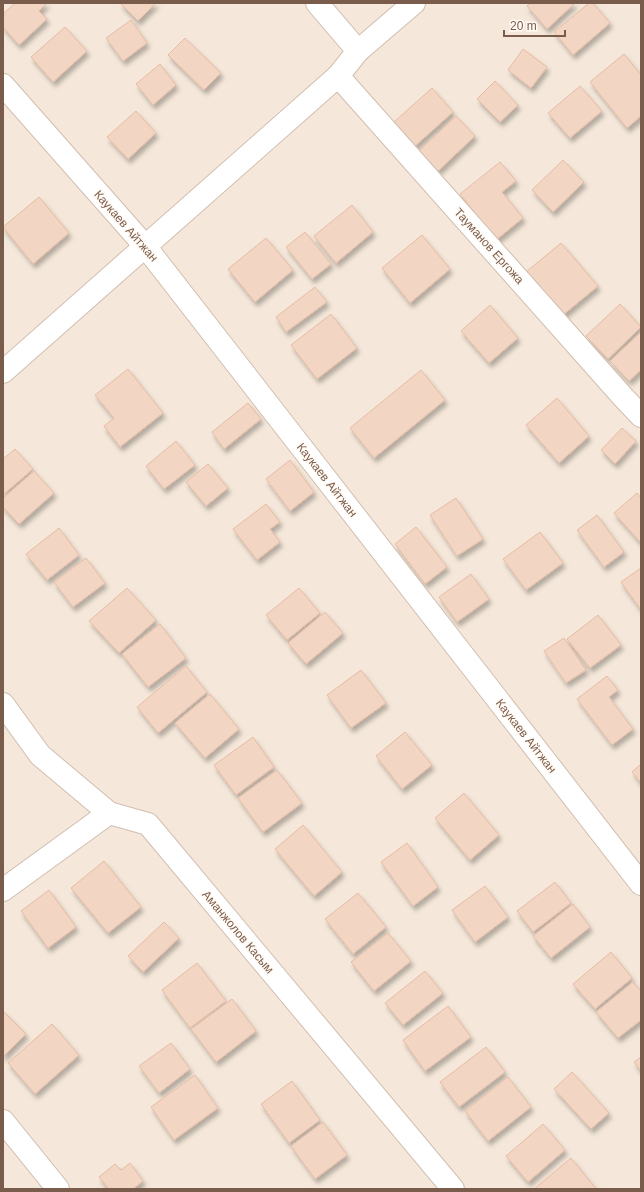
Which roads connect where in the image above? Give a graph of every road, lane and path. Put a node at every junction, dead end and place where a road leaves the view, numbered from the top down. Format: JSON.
{"nodes":[{"id":1,"x":316,"y":3,"type":"edge"},
{"id":2,"x":414,"y":3,"type":"edge"},
{"id":3,"x":358,"y":51,"type":"junction"},
{"id":4,"x":338,"y":76,"type":"junction"},
{"id":5,"x":3,"y":85,"type":"edge"},
{"id":6,"x":145,"y":246,"type":"junction"},
{"id":7,"x":3,"y":372,"type":"edge"},
{"id":8,"x":641,"y":416,"type":"edge"},
{"id":9,"x":3,"y":704,"type":"edge"},
{"id":10,"x":109,"y":813,"type":"junction"},
{"id":11,"x":641,"y":884,"type":"edge"},
{"id":12,"x":3,"y":890,"type":"edge"},
{"id":13,"x":3,"y":1121,"type":"edge"},
{"id":14,"x":58,"y":1189,"type":"edge"},
{"id":15,"x":453,"y":1189,"type":"edge"}],
"edges":[{"from":1,"to":3,"type":"street"},
{"from":2,"to":3,"type":"street"},
{"from":3,"to":4,"type":"street"},
{"from":4,"to":6,"type":"street"},
{"from":4,"to":8,"type":"street","name":"Тауманов Ергожа"},
{"from":5,"to":6,"type":"street","name":"Каукаев Айтжан"},
{"from":6,"to":7,"type":"street"},
{"from":6,"to":11,"type":"street","name":"Каукаев Айтжан"},
{"from":9,"to":10,"type":"street","name":"Аманжолов Касым"},
{"from":10,"to":12,"type":"street"},
{"from":10,"to":15,"type":"street","name":"Аманжолов Касым"},
{"from":13,"to":14,"type":"street"}]}
